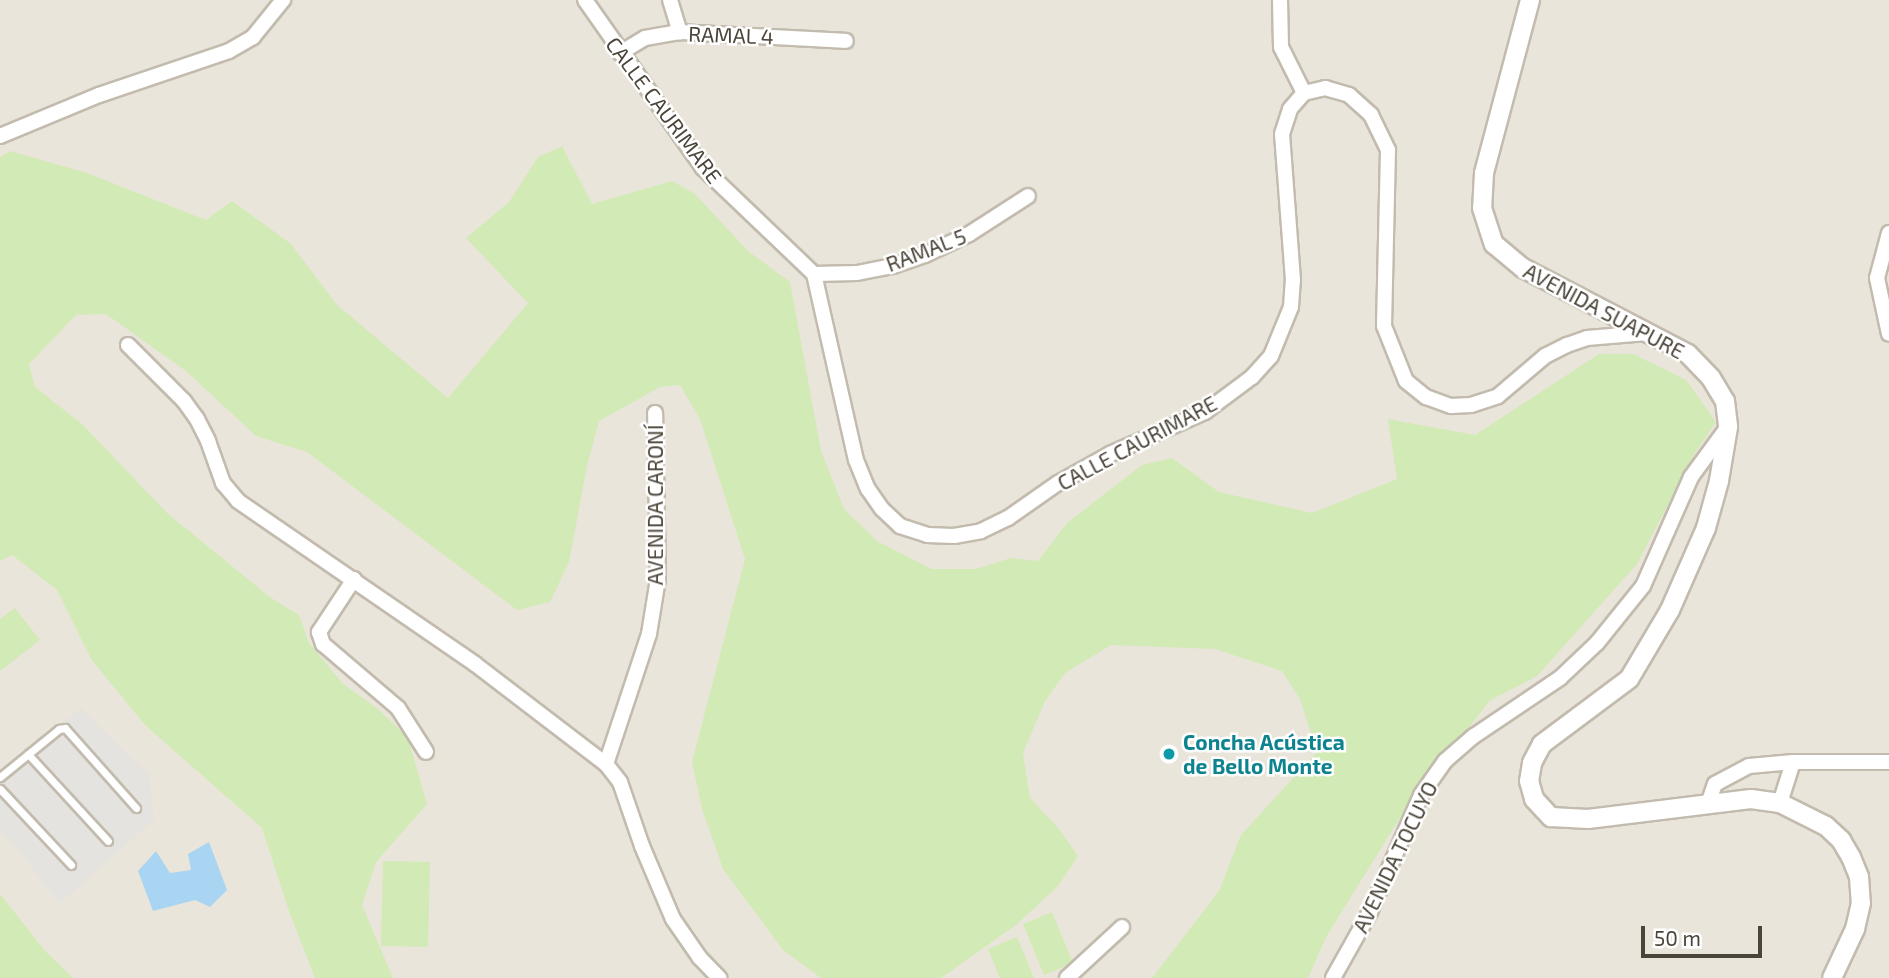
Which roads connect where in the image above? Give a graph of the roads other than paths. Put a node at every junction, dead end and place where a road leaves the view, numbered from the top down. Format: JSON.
{"nodes":[{"id":1,"x":283,"y":0,"type":"edge"},
{"id":2,"x":585,"y":0,"type":"edge"},
{"id":3,"x":670,"y":0,"type":"edge"},
{"id":4,"x":1280,"y":0,"type":"edge"},
{"id":5,"x":1530,"y":0,"type":"edge"},
{"id":6,"x":680,"y":32,"type":"junction"},
{"id":7,"x":846,"y":41,"type":"dead end"},
{"id":8,"x":620,"y":53,"type":"junction"},
{"id":9,"x":1304,"y":93,"type":"junction"},
{"id":10,"x":0,"y":136,"type":"edge"},
{"id":11,"x":1028,"y":196,"type":"dead end"},
{"id":12,"x":1889,"y":233,"type":"edge"},
{"id":13,"x":814,"y":274,"type":"junction"},
{"id":14,"x":1652,"y":333,"type":"junction"},
{"id":15,"x":1889,"y":334,"type":"edge"},
{"id":16,"x":128,"y":345,"type":"dead end"},
{"id":17,"x":655,"y":413,"type":"dead end"},
{"id":18,"x":1728,"y":426,"type":"junction"},
{"id":19,"x":354,"y":579,"type":"junction"},
{"id":20,"x":426,"y":752,"type":"dead end"},
{"id":21,"x":28,"y":754,"type":"junction"},
{"id":22,"x":1793,"y":762,"type":"junction"},
{"id":23,"x":1889,"y":762,"type":"edge"},
{"id":24,"x":606,"y":764,"type":"junction"},
{"id":25,"x":0,"y":777,"type":"edge"},
{"id":26,"x":0,"y":789,"type":"edge"},
{"id":27,"x":1780,"y":803,"type":"junction"},
{"id":28,"x":1708,"y":804,"type":"junction"},
{"id":29,"x":136,"y":808,"type":"dead end"},
{"id":30,"x":108,"y":841,"type":"dead end"},
{"id":31,"x":71,"y":865,"type":"dead end"},
{"id":32,"x":1122,"y":927,"type":"dead end"},
{"id":33,"x":719,"y":978,"type":"edge"},
{"id":34,"x":1068,"y":978,"type":"edge"},
{"id":35,"x":1333,"y":978,"type":"edge"},
{"id":36,"x":1832,"y":978,"type":"edge"}],
"edges":[{"from":1,"to":10,"type":"street"},
{"from":2,"to":8,"type":"street","name":"CALLE CAURIMARE"},
{"from":3,"to":6,"type":"street"},
{"from":4,"to":9,"type":"street"},
{"from":5,"to":14,"type":"street","name":"AVENIDA SUAPURE"},
{"from":6,"to":7,"type":"street","name":"RAMAL 4"},
{"from":6,"to":8,"type":"street","name":"RAMAL 4"},
{"from":8,"to":13,"type":"street","name":"CALLE CAURIMARE"},
{"from":9,"to":13,"type":"street","name":"CALLE CAURIMARE"},
{"from":9,"to":14,"type":"street"},
{"from":11,"to":13,"type":"street","name":"RAMAL 5"},
{"from":12,"to":15,"type":"street"},
{"from":14,"to":18,"type":"street","name":"AVENIDA SUAPURE"},
{"from":16,"to":19,"type":"street"},
{"from":17,"to":24,"type":"street","name":"AVENIDA CARONÍ"},
{"from":18,"to":28,"type":"street","name":"AVENIDA SUAPURE"},
{"from":18,"to":35,"type":"street","name":"AVENIDA TOCUYO"},
{"from":19,"to":20,"type":"street"},
{"from":19,"to":24,"type":"street"},
{"from":21,"to":25,"type":"lane"},
{"from":21,"to":29,"type":"lane"},
{"from":21,"to":30,"type":"lane"},
{"from":22,"to":23,"type":"street"},
{"from":22,"to":27,"type":"street"},
{"from":22,"to":28,"type":"street"},
{"from":24,"to":33,"type":"street"},
{"from":26,"to":31,"type":"lane"},
{"from":27,"to":28,"type":"street","name":"AVENIDA SUAPURE"},
{"from":27,"to":36,"type":"street","name":"AVENIDA SUAPURE"},
{"from":32,"to":34,"type":"street"}]}
